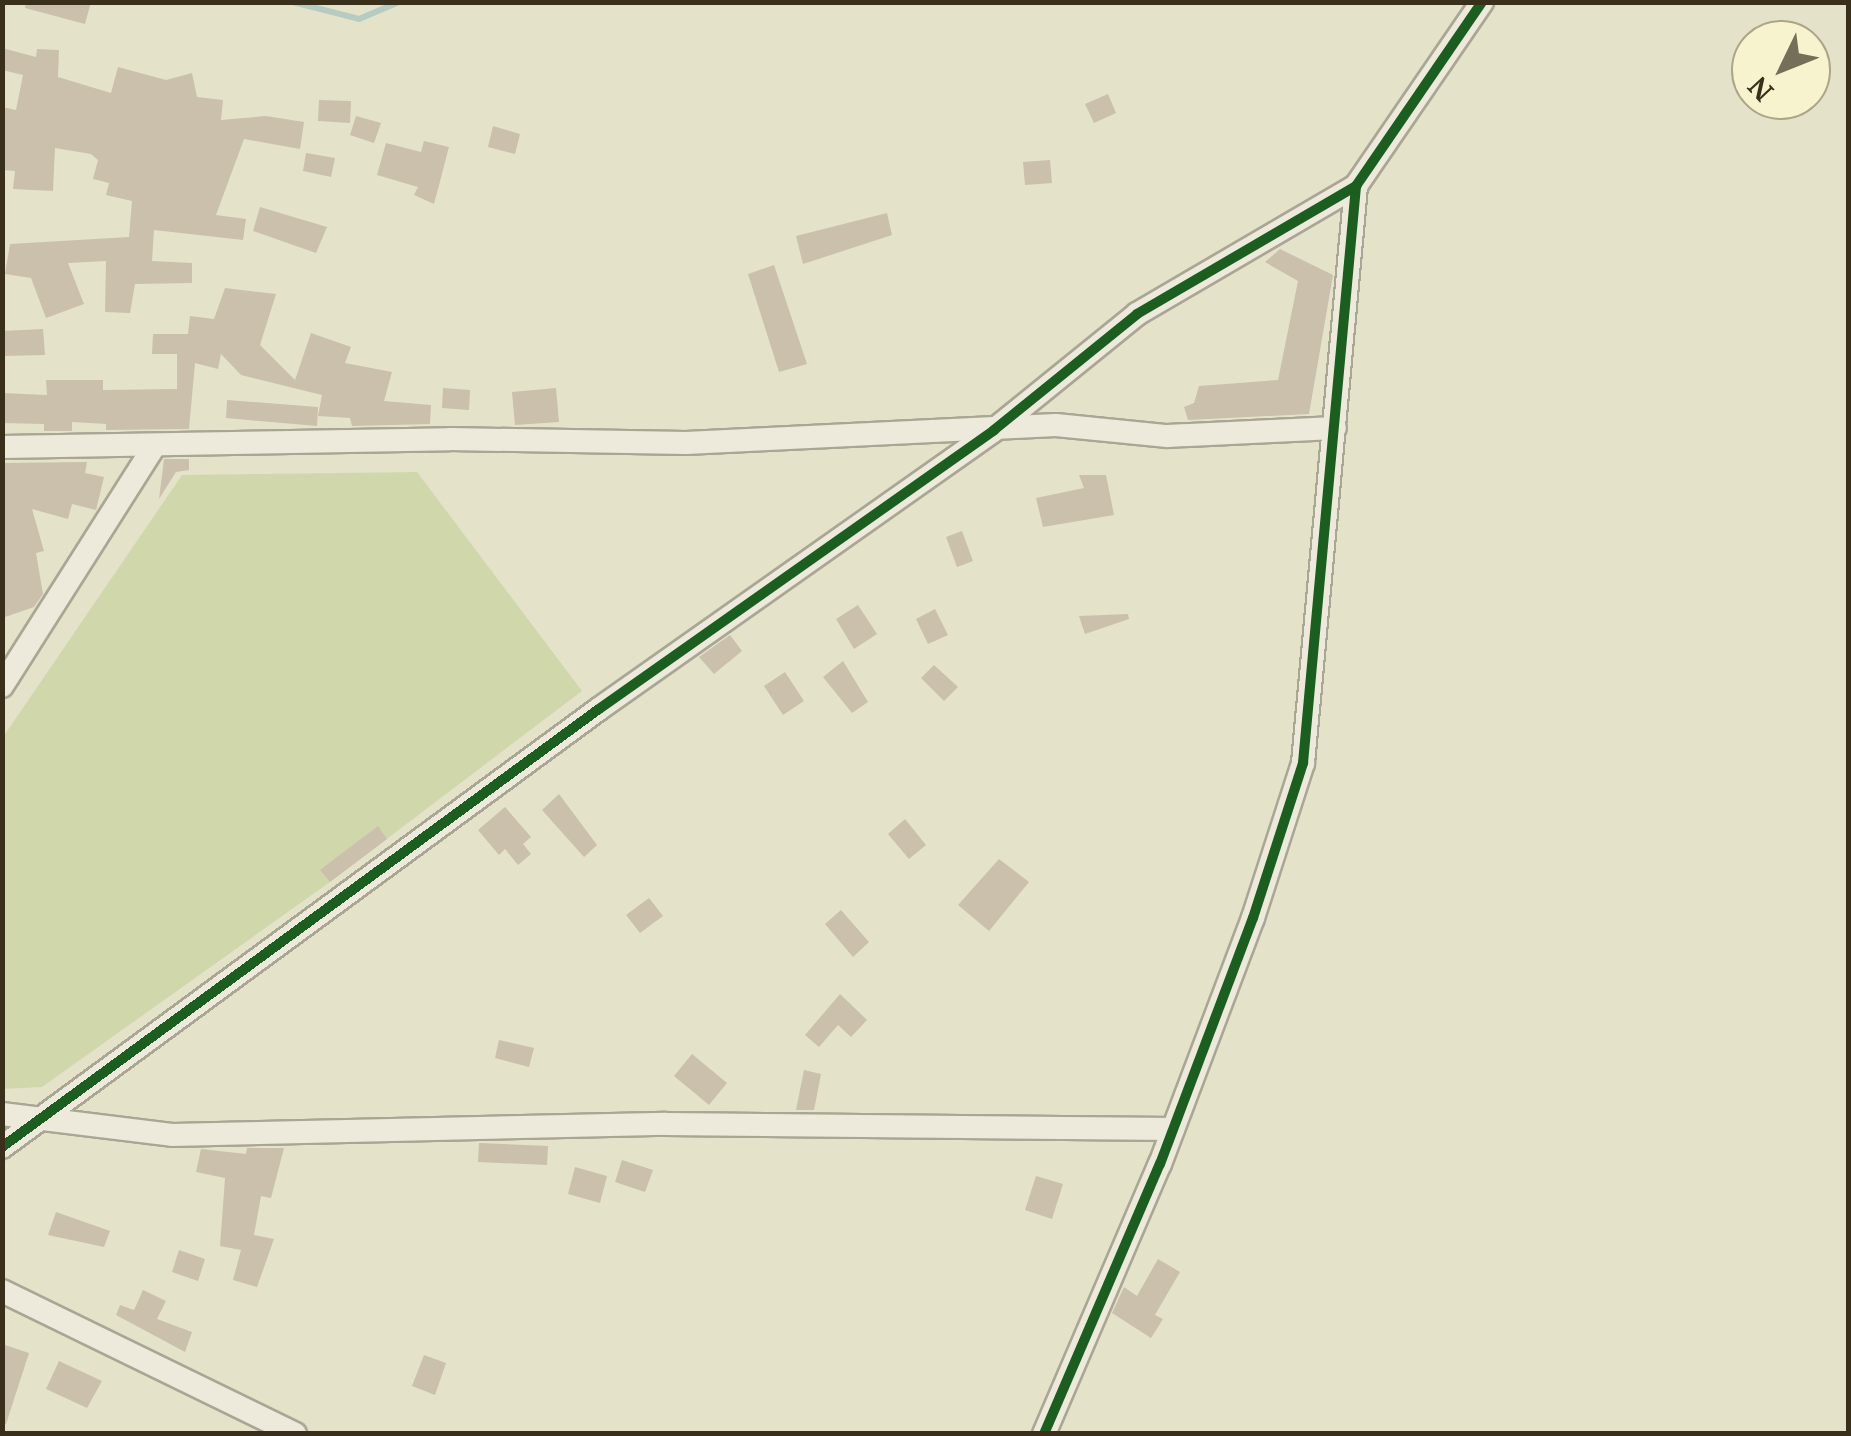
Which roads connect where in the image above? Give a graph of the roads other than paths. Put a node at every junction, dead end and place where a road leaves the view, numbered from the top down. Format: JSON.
{"nodes":[{"id":1,"x":1482,"y":2,"type":"edge"},
{"id":2,"x":1356,"y":186,"type":"junction"},
{"id":3,"x":1335,"y":428,"type":"junction"},
{"id":4,"x":994,"y":430,"type":"junction"},
{"id":5,"x":155,"y":445,"type":"junction"},
{"id":6,"x":2,"y":446,"type":"edge"},
{"id":7,"x":2,"y":686,"type":"edge"},
{"id":8,"x":2,"y":1114,"type":"edge"},
{"id":9,"x":40,"y":1117,"type":"junction"},
{"id":10,"x":1173,"y":1129,"type":"junction"},
{"id":11,"x":2,"y":1147,"type":"edge"},
{"id":12,"x":2,"y":1292,"type":"edge"},
{"id":13,"x":296,"y":1434,"type":"edge"},
{"id":14,"x":1044,"y":1434,"type":"edge"}],
"edges":[{"from":1,"to":2,"type":"street"},
{"from":2,"to":3,"type":"street"},
{"from":2,"to":4,"type":"street"},
{"from":3,"to":4,"type":"street"},
{"from":3,"to":10,"type":"street"},
{"from":4,"to":5,"type":"street"},
{"from":4,"to":9,"type":"street"},
{"from":5,"to":6,"type":"street"},
{"from":5,"to":7,"type":"street"},
{"from":8,"to":9,"type":"street"},
{"from":9,"to":10,"type":"street"},
{"from":9,"to":11,"type":"street"},
{"from":10,"to":14,"type":"street"},
{"from":12,"to":13,"type":"street"}]}
